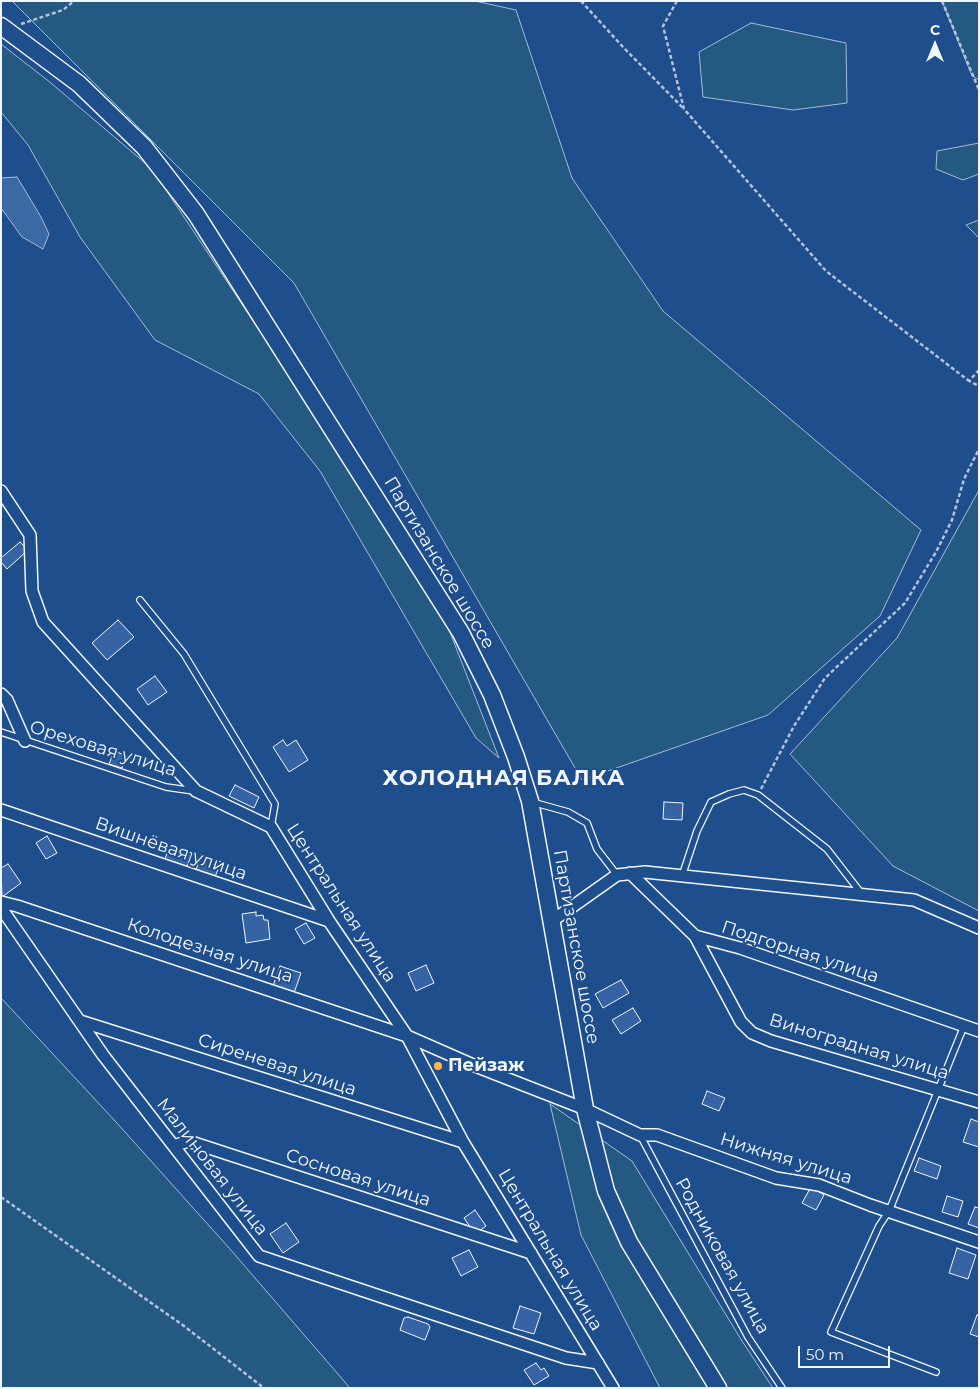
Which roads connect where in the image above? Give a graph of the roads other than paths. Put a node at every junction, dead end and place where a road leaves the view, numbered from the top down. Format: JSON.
{"nodes":[{"id":1,"x":3,"y":27,"type":"edge"},
{"id":2,"x":1,"y":491,"type":"edge"},
{"id":3,"x":140,"y":600,"type":"dead end"},
{"id":4,"x":1,"y":694,"type":"edge"},
{"id":5,"x":1,"y":732,"type":"edge"},
{"id":6,"x":25,"y":741,"type":"junction"},
{"id":7,"x":196,"y":791,"type":"junction"},
{"id":8,"x":530,"y":801,"type":"junction"},
{"id":9,"x":1,"y":810,"type":"edge"},
{"id":10,"x":271,"y":827,"type":"junction"},
{"id":11,"x":630,"y":873,"type":"junction"},
{"id":12,"x":617,"y":875,"type":"junction"},
{"id":13,"x":682,"y":876,"type":"junction"},
{"id":14,"x":862,"y":895,"type":"junction"},
{"id":15,"x":1,"y":902,"type":"edge"},
{"id":16,"x":1,"y":908,"type":"edge"},
{"id":17,"x":329,"y":921,"type":"junction"},
{"id":18,"x":552,"y":921,"type":"junction"},
{"id":19,"x":979,"y":928,"type":"edge"},
{"id":20,"x":694,"y":936,"type":"junction"},
{"id":21,"x":80,"y":1021,"type":"junction"},
{"id":22,"x":964,"y":1026,"type":"junction"},
{"id":23,"x":979,"y":1031,"type":"edge"},
{"id":24,"x":407,"y":1036,"type":"junction"},
{"id":25,"x":938,"y":1089,"type":"junction"},
{"id":26,"x":979,"y":1102,"type":"edge"},
{"id":27,"x":585,"y":1108,"type":"junction"},
{"id":28,"x":640,"y":1135,"type":"junction"},
{"id":29,"x":463,"y":1142,"type":"junction"},
{"id":30,"x":174,"y":1146,"type":"junction"},
{"id":31,"x":889,"y":1211,"type":"junction"},
{"id":32,"x":979,"y":1242,"type":"edge"},
{"id":33,"x":531,"y":1253,"type":"junction"},
{"id":34,"x":598,"y":1363,"type":"junction"},
{"id":35,"x":936,"y":1372,"type":"dead end"},
{"id":36,"x":613,"y":1388,"type":"edge"},
{"id":37,"x":718,"y":1388,"type":"edge"},
{"id":38,"x":782,"y":1388,"type":"edge"}],
"edges":[{"from":1,"to":8,"type":"main road","name":"Партизанское шоссе"},
{"from":2,"to":7,"type":"street","name":"Центральная улица"},
{"from":3,"to":10,"type":"lane"},
{"from":4,"to":6,"type":"street"},
{"from":5,"to":6,"type":"lane","name":"Ореховая улица"},
{"from":6,"to":7,"type":"lane","name":"Ореховая улица"},
{"from":7,"to":10,"type":"street","name":"Центральная улица"},
{"from":8,"to":12,"type":"lane"},
{"from":8,"to":18,"type":"main road","name":"Партизанское шоссе"},
{"from":9,"to":17,"type":"street","name":"Вишнёвая улица"},
{"from":10,"to":17,"type":"street","name":"Центральная улица"},
{"from":11,"to":12,"type":"street"},
{"from":11,"to":13,"type":"street"},
{"from":11,"to":20,"type":"street","name":"Подгорная улица"},
{"from":12,"to":18,"type":"street"},
{"from":13,"to":14,"type":"street"},
{"from":13,"to":14,"type":"lane"},
{"from":14,"to":19,"type":"street"},
{"from":15,"to":24,"type":"street","name":"Колодезная улица"},
{"from":16,"to":21,"type":"street","name":"Малиновая улица"},
{"from":17,"to":24,"type":"street","name":"Центральная улица"},
{"from":18,"to":27,"type":"main road","name":"Партизанское шоссе"},
{"from":20,"to":22,"type":"street","name":"Подгорная улица"},
{"from":20,"to":25,"type":"street","name":"Виноградная улица"},
{"from":21,"to":29,"type":"street","name":"Сиреневая улица"},
{"from":21,"to":30,"type":"street","name":"Малиновая улица"},
{"from":22,"to":23,"type":"street","name":"Подгорная улица"},
{"from":22,"to":25,"type":"lane"},
{"from":24,"to":27,"type":"street","name":"Колодезная улица"},
{"from":24,"to":29,"type":"street","name":"Центральная улица"},
{"from":25,"to":26,"type":"street","name":"Виноградная улица"},
{"from":25,"to":31,"type":"lane"},
{"from":27,"to":28,"type":"street","name":"Нижняя улица"},
{"from":27,"to":37,"type":"main road","name":"Партизанское шоссе"},
{"from":28,"to":31,"type":"street","name":"Нижняя улица"},
{"from":28,"to":38,"type":"lane","name":"Родниковая улица"},
{"from":29,"to":33,"type":"street","name":"Центральная улица"},
{"from":30,"to":33,"type":"street","name":"Сосновая улица"},
{"from":30,"to":34,"type":"street","name":"Малиновая улица"},
{"from":31,"to":32,"type":"street","name":"Нижняя улица"},
{"from":31,"to":35,"type":"lane"},
{"from":33,"to":34,"type":"street","name":"Центральная улица"},
{"from":34,"to":36,"type":"street","name":"Центральная улица"}]}
